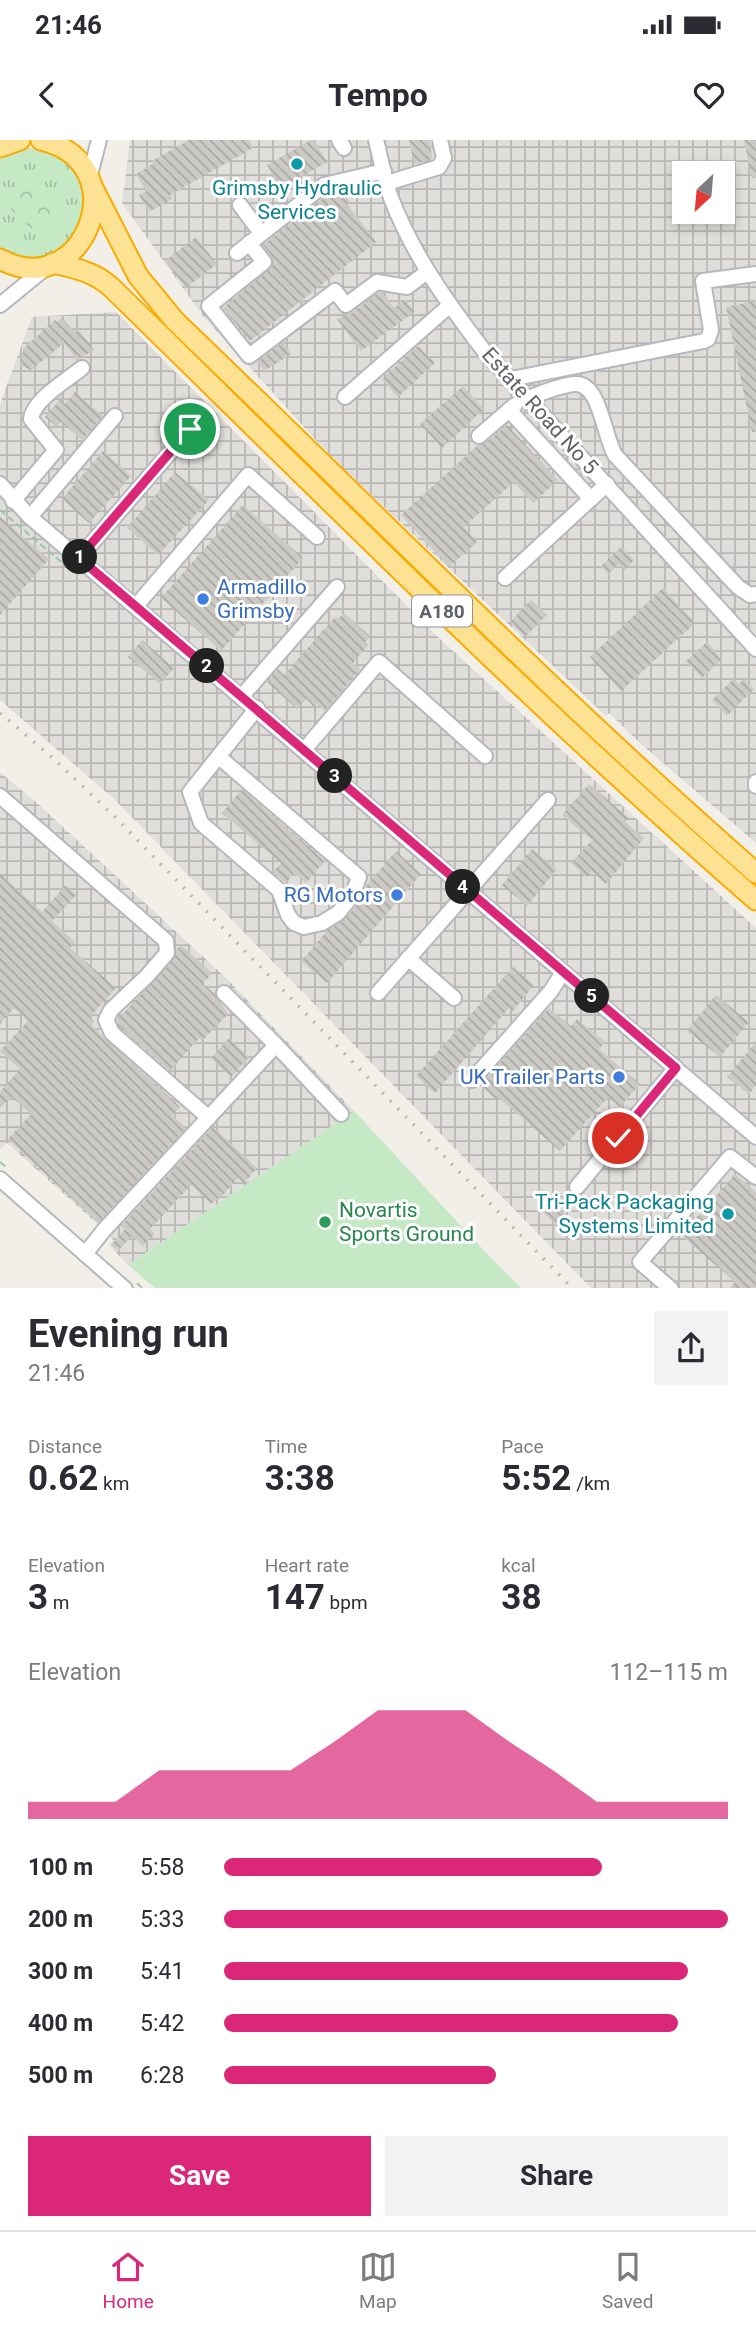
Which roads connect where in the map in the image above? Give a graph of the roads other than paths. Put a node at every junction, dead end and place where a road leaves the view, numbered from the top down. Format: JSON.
{"nodes":[{"id":1,"x":20,"y":140,"type":"edge"},
{"id":2,"x":41,"y":140,"type":"edge"},
{"id":3,"x":99,"y":140,"type":"edge"},
{"id":4,"x":376,"y":140,"type":"edge"},
{"id":5,"x":440,"y":140,"type":"edge"},
{"id":6,"x":0,"y":147,"type":"edge"},
{"id":7,"x":385,"y":177,"type":"junction"},
{"id":8,"x":91,"y":182,"type":"junction"},
{"id":9,"x":240,"y":205,"type":"dead end"},
{"id":10,"x":255,"y":238,"type":"junction"},
{"id":11,"x":237,"y":253,"type":"dead end"},
{"id":12,"x":0,"y":259,"type":"edge"},
{"id":13,"x":51,"y":264,"type":"junction"},
{"id":14,"x":427,"y":272,"type":"junction"},
{"id":15,"x":756,"y":274,"type":"edge"},
{"id":16,"x":0,"y":305,"type":"edge"},
{"id":17,"x":449,"y":306,"type":"junction"},
{"id":18,"x":82,"y":368,"type":"dead end"},
{"id":19,"x":511,"y":379,"type":"junction"},
{"id":20,"x":345,"y":397,"type":"dead end"},
{"id":21,"x":527,"y":397,"type":"junction"},
{"id":22,"x":509,"y":410,"type":"junction"},
{"id":23,"x":116,"y":416,"type":"dead end"},
{"id":24,"x":190,"y":429,"type":"dead end"},
{"id":25,"x":479,"y":436,"type":"dead end"},
{"id":26,"x":0,"y":484,"type":"edge"},
{"id":27,"x":607,"y":484,"type":"junction"},
{"id":28,"x":591,"y":499,"type":"junction"},
{"id":29,"x":13,"y":501,"type":"junction"},
{"id":30,"x":30,"y":517,"type":"junction"},
{"id":31,"x":317,"y":537,"type":"dead end"},
{"id":32,"x":79,"y":558,"type":"junction"},
{"id":33,"x":505,"y":578,"type":"dead end"},
{"id":34,"x":337,"y":587,"type":"dead end"},
{"id":35,"x":756,"y":594,"type":"edge"},
{"id":36,"x":136,"y":606,"type":"junction"},
{"id":37,"x":756,"y":649,"type":"edge"},
{"id":38,"x":243,"y":696,"type":"junction"},
{"id":39,"x":257,"y":708,"type":"junction"},
{"id":40,"x":304,"y":750,"type":"junction"},
{"id":41,"x":485,"y":756,"type":"dead end"},
{"id":42,"x":219,"y":757,"type":"junction"},
{"id":43,"x":0,"y":796,"type":"edge"},
{"id":44,"x":548,"y":800,"type":"dead end"},
{"id":45,"x":756,"y":873,"type":"edge"},
{"id":46,"x":468,"y":890,"type":"junction"},
{"id":47,"x":756,"y":900,"type":"edge"},
{"id":48,"x":408,"y":958,"type":"junction"},
{"id":49,"x":563,"y":971,"type":"junction"},
{"id":50,"x":225,"y":993,"type":"dead end"},
{"id":51,"x":378,"y":993,"type":"dead end"},
{"id":52,"x":454,"y":998,"type":"dead end"},
{"id":53,"x":276,"y":1045,"type":"junction"},
{"id":54,"x":676,"y":1068,"type":"junction"},
{"id":55,"x":472,"y":1080,"type":"dead end"},
{"id":56,"x":341,"y":1114,"type":"dead end"},
{"id":57,"x":209,"y":1118,"type":"junction"},
{"id":58,"x":756,"y":1137,"type":"edge"},
{"id":59,"x":756,"y":1177,"type":"edge"},
{"id":60,"x":0,"y":1179,"type":"edge"},
{"id":61,"x":577,"y":1187,"type":"dead end"},
{"id":62,"x":85,"y":1254,"type":"junction"},
{"id":63,"x":120,"y":1287,"type":"edge"},
{"id":64,"x":670,"y":1288,"type":"edge"}],
"edges":[{"from":1,"to":6,"type":"highway"},
{"from":2,"to":8,"type":"highway","number":"A180"},
{"from":3,"to":8,"type":"street"},
{"from":4,"to":7,"type":"street","name":"Estate Road No 5"},
{"from":5,"to":7,"type":"street"},
{"from":7,"to":10,"type":"street"},
{"from":7,"to":14,"type":"street","name":"Estate Road No 5"},
{"from":8,"to":13,"type":"highway"},
{"from":8,"to":45,"type":"highway","number":"A180"},
{"from":9,"to":10,"type":"street"},
{"from":10,"to":11,"type":"street"},
{"from":10,"to":14,"type":"street"},
{"from":12,"to":13,"type":"highway","number":"A180"},
{"from":13,"to":16,"type":"street"},
{"from":13,"to":47,"type":"highway","number":"A180"},
{"from":14,"to":17,"type":"street","name":"Estate Road No 5"},
{"from":15,"to":19,"type":"street"},
{"from":17,"to":19,"type":"street","name":"Estate Road No 5"},
{"from":17,"to":20,"type":"street"},
{"from":18,"to":29,"type":"street"},
{"from":19,"to":21,"type":"street","name":"Estate Road No 5"},
{"from":21,"to":22,"type":"street"},
{"from":21,"to":27,"type":"street","name":"Estate Road No 5"},
{"from":21,"to":35,"type":"street"},
{"from":22,"to":25,"type":"street"},
{"from":22,"to":28,"type":"street"},
{"from":23,"to":30,"type":"street"},
{"from":24,"to":32,"type":"street"},
{"from":26,"to":29,"type":"street"},
{"from":27,"to":28,"type":"street"},
{"from":27,"to":37,"type":"street","name":"Estate Road No 5"},
{"from":28,"to":33,"type":"street"},
{"from":29,"to":30,"type":"street"},
{"from":30,"to":32,"type":"street"},
{"from":31,"to":36,"type":"street"},
{"from":32,"to":36,"type":"street"},
{"from":34,"to":38,"type":"street"},
{"from":36,"to":38,"type":"street"},
{"from":38,"to":39,"type":"street"},
{"from":39,"to":40,"type":"street"},
{"from":39,"to":42,"type":"street"},
{"from":40,"to":41,"type":"street"},
{"from":40,"to":46,"type":"street"},
{"from":42,"to":42,"type":"street"},
{"from":43,"to":57,"type":"street"},
{"from":44,"to":46,"type":"street"},
{"from":46,"to":48,"type":"street"},
{"from":46,"to":49,"type":"street"},
{"from":48,"to":51,"type":"street"},
{"from":48,"to":52,"type":"street"},
{"from":49,"to":54,"type":"street"},
{"from":49,"to":55,"type":"street"},
{"from":50,"to":53,"type":"street"},
{"from":53,"to":56,"type":"street"},
{"from":53,"to":57,"type":"street"},
{"from":54,"to":58,"type":"street"},
{"from":54,"to":61,"type":"street"},
{"from":57,"to":62,"type":"street"},
{"from":59,"to":64,"type":"street"},
{"from":60,"to":62,"type":"street"},
{"from":62,"to":63,"type":"street"}]}
